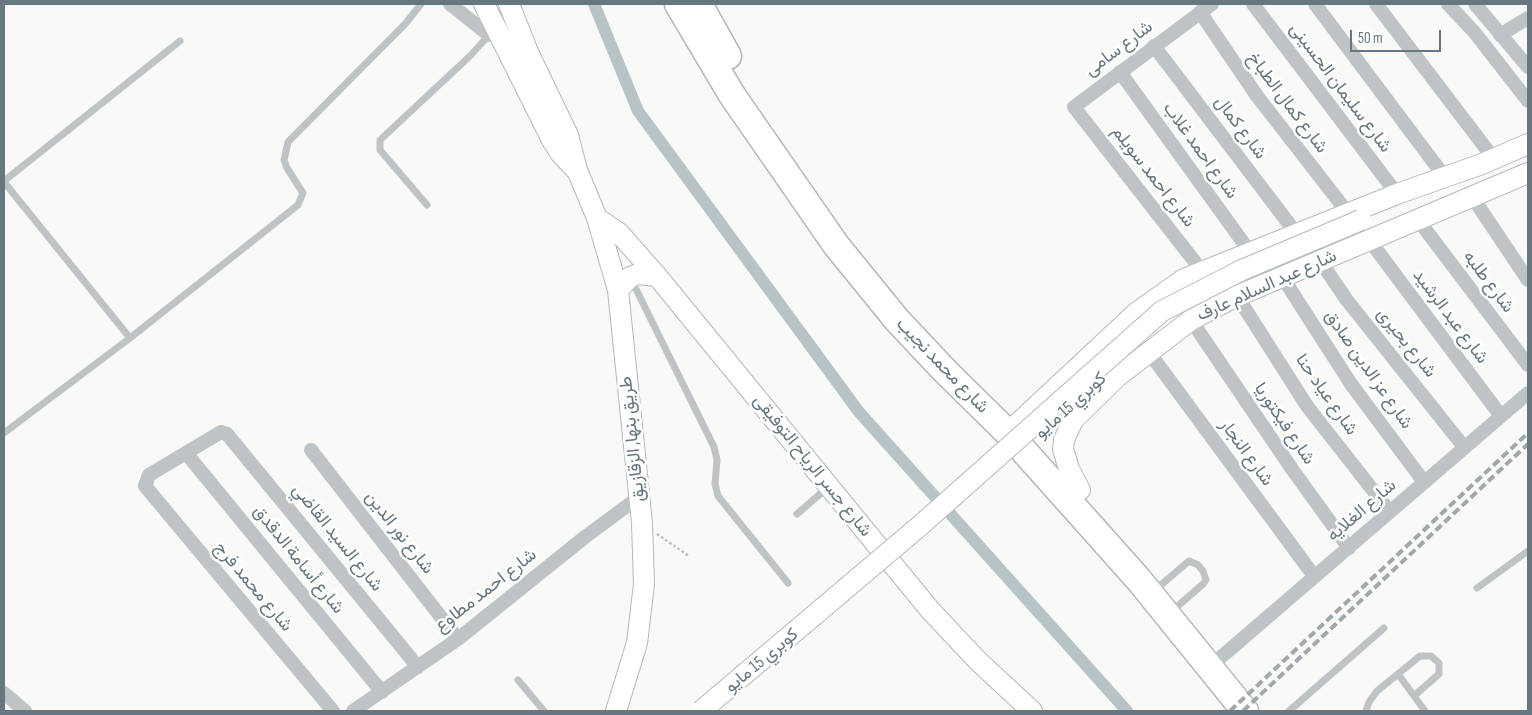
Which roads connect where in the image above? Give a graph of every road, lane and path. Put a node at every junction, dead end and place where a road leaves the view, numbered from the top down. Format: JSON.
{"nodes":[{"id":1,"x":421,"y":4,"type":"edge"},
{"id":2,"x":450,"y":4,"type":"edge"},
{"id":3,"x":484,"y":4,"type":"edge"},
{"id":4,"x":509,"y":4,"type":"edge"},
{"id":5,"x":678,"y":4,"type":"edge"},
{"id":6,"x":699,"y":4,"type":"edge"},
{"id":7,"x":1253,"y":4,"type":"edge"},
{"id":8,"x":1315,"y":4,"type":"edge"},
{"id":9,"x":1376,"y":4,"type":"edge"},
{"id":10,"x":1448,"y":4,"type":"edge"},
{"id":11,"x":1475,"y":4,"type":"edge"},
{"id":12,"x":1206,"y":8,"type":"edge"},
{"id":13,"x":1528,"y":18,"type":"edge"},
{"id":14,"x":517,"y":23,"type":"junction"},
{"id":15,"x":493,"y":34,"type":"junction"},
{"id":16,"x":1500,"y":34,"type":"junction"},
{"id":17,"x":180,"y":41,"type":"dead end"},
{"id":18,"x":1154,"y":46,"type":"junction"},
{"id":19,"x":1528,"y":67,"type":"edge"},
{"id":20,"x":1120,"y":72,"type":"junction"},
{"id":21,"x":1528,"y":102,"type":"edge"},
{"id":22,"x":1074,"y":107,"type":"joint"},
{"id":23,"x":1528,"y":144,"type":"edge"},
{"id":24,"x":1494,"y":159,"type":"junction"},
{"id":25,"x":577,"y":170,"type":"junction"},
{"id":26,"x":1444,"y":176,"type":"junction"},
{"id":27,"x":1527,"y":176,"type":"edge"},
{"id":28,"x":4,"y":182,"type":"edge"},
{"id":29,"x":1397,"y":194,"type":"junction"},
{"id":30,"x":1473,"y":198,"type":"junction"},
{"id":31,"x":427,"y":205,"type":"dead end"},
{"id":32,"x":825,"y":216,"type":"junction"},
{"id":33,"x":597,"y":218,"type":"junction"},
{"id":34,"x":1419,"y":221,"type":"junction"},
{"id":35,"x":1361,"y":226,"type":"junction"},
{"id":36,"x":1296,"y":233,"type":"junction"},
{"id":37,"x":842,"y":240,"type":"junction"},
{"id":38,"x":1250,"y":252,"type":"junction"},
{"id":39,"x":1321,"y":262,"type":"junction"},
{"id":40,"x":1202,"y":271,"type":"junction"},
{"id":41,"x":657,"y":276,"type":"junction"},
{"id":42,"x":1283,"y":278,"type":"junction"},
{"id":43,"x":1528,"y":280,"type":"edge"},
{"id":44,"x":624,"y":284,"type":"junction"},
{"id":45,"x":1238,"y":296,"type":"junction"},
{"id":46,"x":1191,"y":320,"type":"junction"},
{"id":47,"x":130,"y":338,"type":"junction"},
{"id":48,"x":1148,"y":351,"type":"junction"},
{"id":49,"x":1528,"y":365,"type":"edge"},
{"id":50,"x":1528,"y":393,"type":"edge"},
{"id":51,"x":1501,"y":416,"type":"junction"},
{"id":52,"x":1016,"y":424,"type":"junction"},
{"id":53,"x":4,"y":433,"type":"edge"},
{"id":54,"x":1464,"y":446,"type":"junction"},
{"id":55,"x":311,"y":450,"type":"dead end"},
{"id":56,"x":186,"y":453,"type":"junction"},
{"id":57,"x":1424,"y":482,"type":"junction"},
{"id":58,"x":829,"y":486,"type":"junction"},
{"id":59,"x":1080,"y":490,"type":"junction"},
{"id":60,"x":639,"y":497,"type":"junction"},
{"id":61,"x":1390,"y":512,"type":"junction"},
{"id":62,"x":797,"y":514,"type":"dead end"},
{"id":63,"x":642,"y":523,"type":"junction"},
{"id":64,"x":1349,"y":548,"type":"junction"},
{"id":65,"x":1528,"y":551,"type":"edge"},
{"id":66,"x":688,"y":556,"type":"dead end"},
{"id":67,"x":1314,"y":576,"type":"junction"},
{"id":68,"x":788,"y":583,"type":"dead end"},
{"id":69,"x":1156,"y":588,"type":"junction"},
{"id":70,"x":1476,"y":588,"type":"dead end"},
{"id":71,"x":1179,"y":606,"type":"junction"},
{"id":72,"x":1384,"y":628,"type":"dead end"},
{"id":73,"x":458,"y":639,"type":"junction"},
{"id":74,"x":1220,"y":658,"type":"junction"},
{"id":75,"x":418,"y":667,"type":"junction"},
{"id":76,"x":1398,"y":674,"type":"junction"},
{"id":77,"x":518,"y":680,"type":"dead end"},
{"id":78,"x":382,"y":692,"type":"junction"},
{"id":79,"x":1414,"y":696,"type":"junction"},
{"id":80,"x":6,"y":699,"type":"edge"},
{"id":81,"x":1249,"y":704,"type":"edge"},
{"id":82,"x":25,"y":711,"type":"edge"},
{"id":83,"x":333,"y":711,"type":"edge"},
{"id":84,"x":354,"y":711,"type":"edge"},
{"id":85,"x":544,"y":711,"type":"edge"},
{"id":86,"x":616,"y":711,"type":"edge"},
{"id":87,"x":701,"y":711,"type":"edge"},
{"id":88,"x":718,"y":711,"type":"edge"},
{"id":89,"x":1032,"y":711,"type":"edge"},
{"id":90,"x":1289,"y":711,"type":"edge"},
{"id":91,"x":1366,"y":711,"type":"edge"},
{"id":92,"x":1425,"y":711,"type":"edge"}],
"edges":[{"from":1,"to":47,"type":"lane"},
{"from":2,"to":15,"type":"street"},
{"from":3,"to":15,"type":"main road","name":"طريق بنها, الزقازيق"},
{"from":4,"to":14,"type":"main road","name":"طريق بنها, الزقازيق"},
{"from":5,"to":32,"type":"highway","name":"شارع محمد نجيب"},
{"from":6,"to":32,"type":"highway","name":"شارع محمد نجيب"},
{"from":7,"to":29,"type":"street","name":"شارع سليمان الحسينى"},
{"from":8,"to":26,"type":"street"},
{"from":9,"to":24,"type":"street"},
{"from":10,"to":21,"type":"street"},
{"from":11,"to":16,"type":"street"},
{"from":12,"to":18,"type":"street","name":"شارع سامى"},
{"from":12,"to":35,"type":"street","name":"شارع كمال الطباخ"},
{"from":13,"to":16,"type":"street"},
{"from":14,"to":15,"type":"street"},
{"from":14,"to":25,"type":"main road","name":"طريق بنها, الزقازيق"},
{"from":15,"to":25,"type":"main road","name":"طريق بنها, الزقازيق"},
{"from":15,"to":31,"type":"lane"},
{"from":16,"to":19,"type":"street"},
{"from":17,"to":28,"type":"lane"},
{"from":18,"to":20,"type":"street","name":"شارع سامى"},
{"from":18,"to":36,"type":"street","name":"شارع كمال"},
{"from":20,"to":22,"type":"street","name":"شارع سامى"},
{"from":20,"to":38,"type":"street","name":"شارع احمد غلاب"},
{"from":22,"to":40,"type":"street","name":"شارع احمد سويلم"},
{"from":23,"to":24,"type":"main road"},
{"from":24,"to":26,"type":"main road"},
{"from":25,"to":33,"type":"main road","name":"طريق بنها, الزقازيق"},
{"from":26,"to":29,"type":"main road"},
{"from":27,"to":30,"type":"main road","name":"شارع عبد السلام عارف"},
{"from":28,"to":47,"type":"lane"},
{"from":29,"to":35,"type":"main road","name":"كوبري 15 مايو"},
{"from":30,"to":34,"type":"main road","name":"شارع عبد السلام عارف"},
{"from":30,"to":35,"type":"main road","name":"كوبري 15 مايو"},
{"from":30,"to":43,"type":"street"},
{"from":32,"to":37,"type":"highway","name":"شارع محمد نجيب"},
{"from":33,"to":41,"type":"main road","name":"شارع جسر الرياح التوفيقى"},
{"from":33,"to":44,"type":"main road","name":"طريق بنها, الزقازيق"},
{"from":34,"to":35,"type":"main road","name":"شارع عبد السلام عارف"},
{"from":34,"to":49,"type":"street","name":"شارع طلبه"},
{"from":35,"to":36,"type":"main road","name":"شارع عبد السلام عارف"},
{"from":35,"to":39,"type":"main road","name":"شارع عبد السلام عارف"},
{"from":35,"to":51,"type":"street","name":"شارع عبد الرشيد"},
{"from":35,"to":87,"type":"main road","name":"كوبري 15 مايو","bridge":true},
{"from":35,"to":88,"type":"main road","name":"كوبري 15 مايو"},
{"from":36,"to":38,"type":"main road","name":"شارع عبد السلام عارف"},
{"from":37,"to":52,"type":"highway","name":"شارع محمد نجيب"},
{"from":37,"to":69,"type":"highway","name":"شارع محمد نجيب"},
{"from":38,"to":40,"type":"main road","name":"شارع عبد السلام عارف"},
{"from":39,"to":42,"type":"main road","name":"شارع عبد السلام عارف"},
{"from":39,"to":54,"type":"street","name":"شارع بحيرى"},
{"from":40,"to":52,"type":"main road","name":"شارع عبد السلام عارف"},
{"from":41,"to":44,"type":"main road"},
{"from":41,"to":58,"type":"main road","name":"شارع جسر الرياح التوفيقى"},
{"from":42,"to":45,"type":"main road","name":"شارع عبد السلام عارف"},
{"from":42,"to":57,"type":"street","name":"شارع عز الدين صادق"},
{"from":44,"to":60,"type":"main road","name":"طريق بنها, الزقازيق"},
{"from":44,"to":68,"type":"lane"},
{"from":45,"to":46,"type":"main road","name":"شارع عبد السلام عارف"},
{"from":45,"to":61,"type":"street","name":"شارع عياد حنا"},
{"from":46,"to":48,"type":"main road","name":"شارع عبد السلام عارف"},
{"from":46,"to":64,"type":"street","name":"شارع فيكتوريا"},
{"from":47,"to":53,"type":"lane"},
{"from":48,"to":59,"type":"main road","name":"شارع عبد السلام عارف"},
{"from":48,"to":67,"type":"street","name":"شارع النجار"},
{"from":50,"to":51,"type":"street","name":"شارع الغلايه"},
{"from":51,"to":54,"type":"street","name":"شارع الغلايه"},
{"from":52,"to":59,"type":"highway","name":"شارع محمد نجيب"},
{"from":54,"to":57,"type":"street","name":"شارع الغلايه"},
{"from":55,"to":73,"type":"street","name":"شارع نور الدين"},
{"from":56,"to":75,"type":"street","name":"شارع السيد القاضي"},
{"from":56,"to":78,"type":"street","name":"شارع أسامة الدقدق"},
{"from":56,"to":83,"type":"street","name":"شارع محمد فرج"},
{"from":57,"to":61,"type":"street","name":"شارع الغلايه"},
{"from":58,"to":62,"type":"lane"},
{"from":58,"to":89,"type":"main road","name":"شارع جسر الرياح التوفيقى"},
{"from":59,"to":69,"type":"highway","name":"شارع محمد نجيب"},
{"from":60,"to":63,"type":"main road","name":"طريق بنها, الزقازيق"},
{"from":60,"to":73,"type":"street","name":"شارع احمد مطاوع"},
{"from":61,"to":64,"type":"street","name":"شارع الغلايه"},
{"from":63,"to":66,"type":"path"},
{"from":63,"to":86,"type":"main road","name":"طريق بنها, الزقازيق"},
{"from":64,"to":67,"type":"street","name":"شارع الغلايه"},
{"from":65,"to":70,"type":"lane"},
{"from":67,"to":74,"type":"street","name":"شارع الغلايه"},
{"from":69,"to":71,"type":"highway","name":"شارع محمد نجيب"},
{"from":69,"to":71,"type":"lane"},
{"from":69,"to":81,"type":"highway","name":"شارع محمد نجيب"},
{"from":71,"to":74,"type":"highway","name":"شارع محمد نجيب"},
{"from":72,"to":90,"type":"lane"},
{"from":73,"to":75,"type":"street","name":"شارع احمد مطاوع"},
{"from":74,"to":81,"type":"highway","name":"شارع محمد نجيب"},
{"from":75,"to":78,"type":"street","name":"شارع احمد مطاوع"},
{"from":76,"to":79,"type":"lane"},
{"from":76,"to":79,"type":"lane"},
{"from":76,"to":91,"type":"lane"},
{"from":77,"to":85,"type":"lane"},
{"from":78,"to":84,"type":"street","name":"شارع احمد مطاوع"},
{"from":79,"to":92,"type":"lane"},
{"from":80,"to":82,"type":"street"}]}
